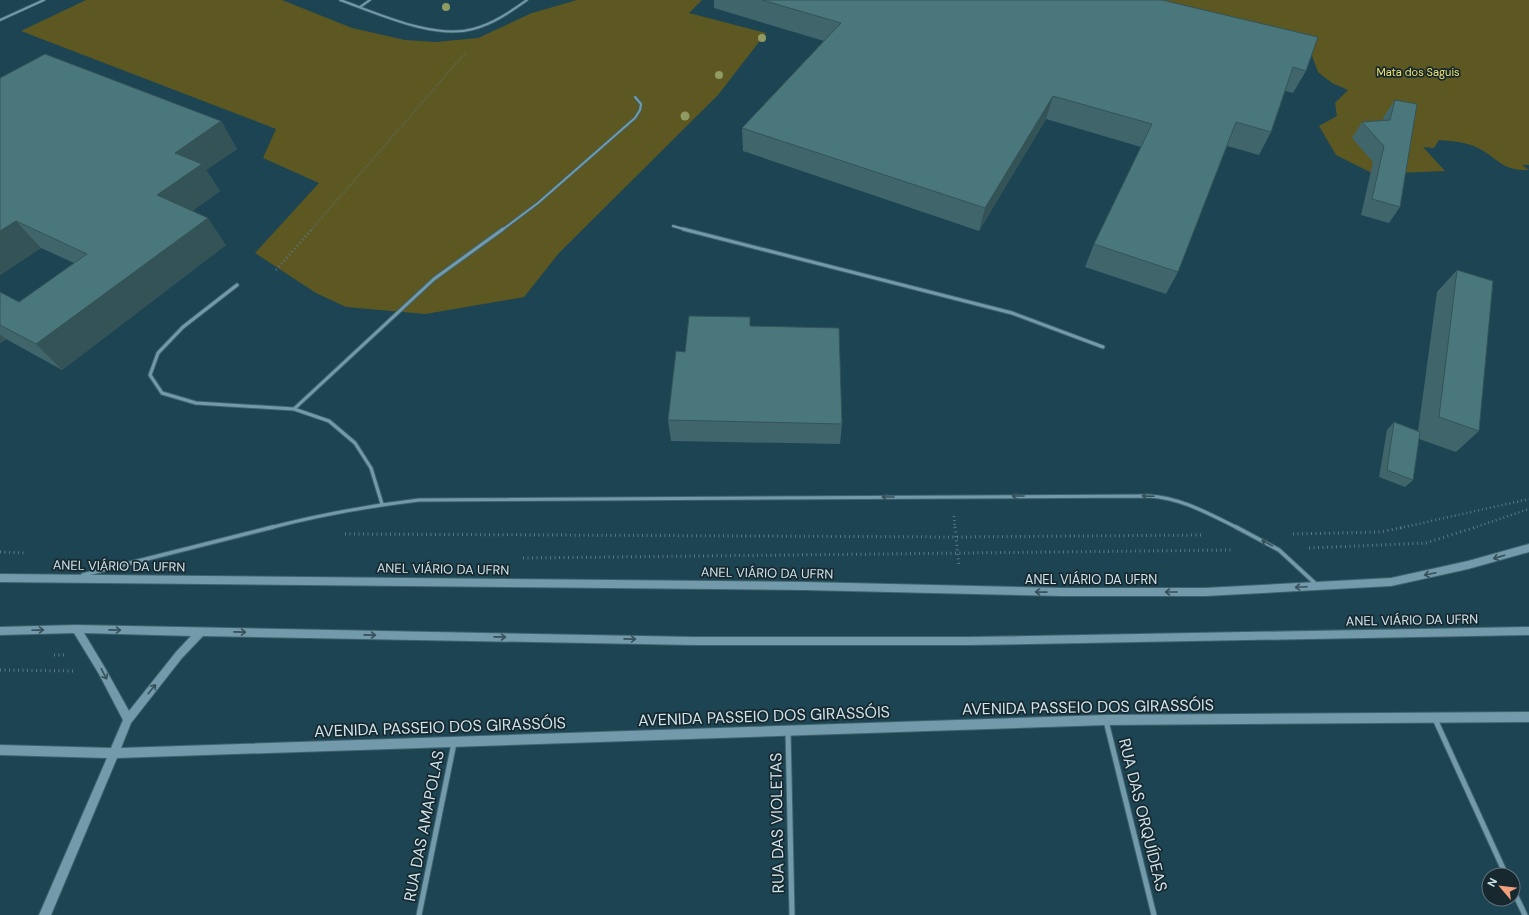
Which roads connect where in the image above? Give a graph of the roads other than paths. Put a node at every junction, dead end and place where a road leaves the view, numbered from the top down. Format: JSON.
{"nodes":[{"id":1,"x":44,"y":0,"type":"edge"},
{"id":2,"x":340,"y":0,"type":"edge"},
{"id":3,"x":370,"y":0,"type":"edge"},
{"id":4,"x":527,"y":0,"type":"edge"},
{"id":5,"x":360,"y":7,"type":"junction"},
{"id":6,"x":0,"y":20,"type":"edge"},
{"id":7,"x":635,"y":97,"type":"dead end"},
{"id":8,"x":673,"y":226,"type":"dead end"},
{"id":9,"x":237,"y":286,"type":"dead end"},
{"id":10,"x":1103,"y":347,"type":"dead end"},
{"id":11,"x":294,"y":409,"type":"junction"},
{"id":12,"x":382,"y":504,"type":"junction"},
{"id":13,"x":1529,"y":548,"type":"edge"},
{"id":14,"x":0,"y":578,"type":"edge"},
{"id":15,"x":70,"y":579,"type":"junction"},
{"id":16,"x":1318,"y":586,"type":"junction"},
{"id":17,"x":76,"y":629,"type":"junction"},
{"id":18,"x":0,"y":631,"type":"edge"},
{"id":19,"x":201,"y":631,"type":"junction"},
{"id":20,"x":1529,"y":631,"type":"edge"},
{"id":21,"x":1529,"y":717,"type":"edge"},
{"id":22,"x":1435,"y":718,"type":"junction"},
{"id":23,"x":128,"y":720,"type":"junction"},
{"id":24,"x":1106,"y":720,"type":"junction"},
{"id":25,"x":788,"y":730,"type":"junction"},
{"id":26,"x":454,"y":742,"type":"junction"},
{"id":27,"x":0,"y":750,"type":"edge"},
{"id":28,"x":115,"y":753,"type":"junction"},
{"id":29,"x":1502,"y":867,"type":"edge"},
{"id":30,"x":45,"y":915,"type":"edge"},
{"id":31,"x":419,"y":915,"type":"edge"},
{"id":32,"x":792,"y":915,"type":"edge"},
{"id":33,"x":1154,"y":915,"type":"edge"}],
"edges":[{"from":1,"to":6,"type":"lane"},
{"from":2,"to":5,"type":"lane"},
{"from":3,"to":5,"type":"lane"},
{"from":4,"to":5,"type":"lane"},
{"from":7,"to":11,"type":"lane"},
{"from":8,"to":10,"type":"lane"},
{"from":9,"to":11,"type":"lane"},
{"from":11,"to":12,"type":"lane"},
{"from":12,"to":15,"type":"lane"},
{"from":16,"to":12,"type":"lane","one_way":true},
{"from":13,"to":16,"type":"main road","name":"ANEL VIÁRIO DA UFRN","one_way":true},
{"from":14,"to":15,"type":"main road","name":"ANEL VIÁRIO DA UFRN"},
{"from":16,"to":15,"type":"main road","name":"ANEL VIÁRIO DA UFRN","one_way":true},
{"from":18,"to":17,"type":"main road","name":"ANEL VIÁRIO DA UFRN","one_way":true},
{"from":17,"to":19,"type":"main road","name":"ANEL VIÁRIO DA UFRN","one_way":true},
{"from":17,"to":23,"type":"main road","one_way":true},
{"from":19,"to":20,"type":"main road","name":"ANEL VIÁRIO DA UFRN","one_way":true},
{"from":23,"to":19,"type":"main road","one_way":true},
{"from":21,"to":22,"type":"main road","name":"AVENIDA PASSEIO DOS GIRASSÓIS"},
{"from":22,"to":24,"type":"main road","name":"AVENIDA PASSEIO DOS GIRASSÓIS"},
{"from":22,"to":29,"type":"street"},
{"from":23,"to":28,"type":"main road"},
{"from":24,"to":25,"type":"main road","name":"AVENIDA PASSEIO DOS GIRASSÓIS"},
{"from":24,"to":33,"type":"street","name":"RUA DAS ORQUÍDEAS"},
{"from":25,"to":26,"type":"main road","name":"AVENIDA PASSEIO DOS GIRASSÓIS"},
{"from":25,"to":32,"type":"street","name":"RUA DAS VIOLETAS"},
{"from":26,"to":28,"type":"main road","name":"AVENIDA PASSEIO DOS GIRASSÓIS"},
{"from":26,"to":31,"type":"street","name":"RUA DAS AMAPOLAS"},
{"from":27,"to":28,"type":"main road","name":"AVENIDA PASSEIO DOS GIRASSÓIS"},
{"from":28,"to":30,"type":"main road"}]}
